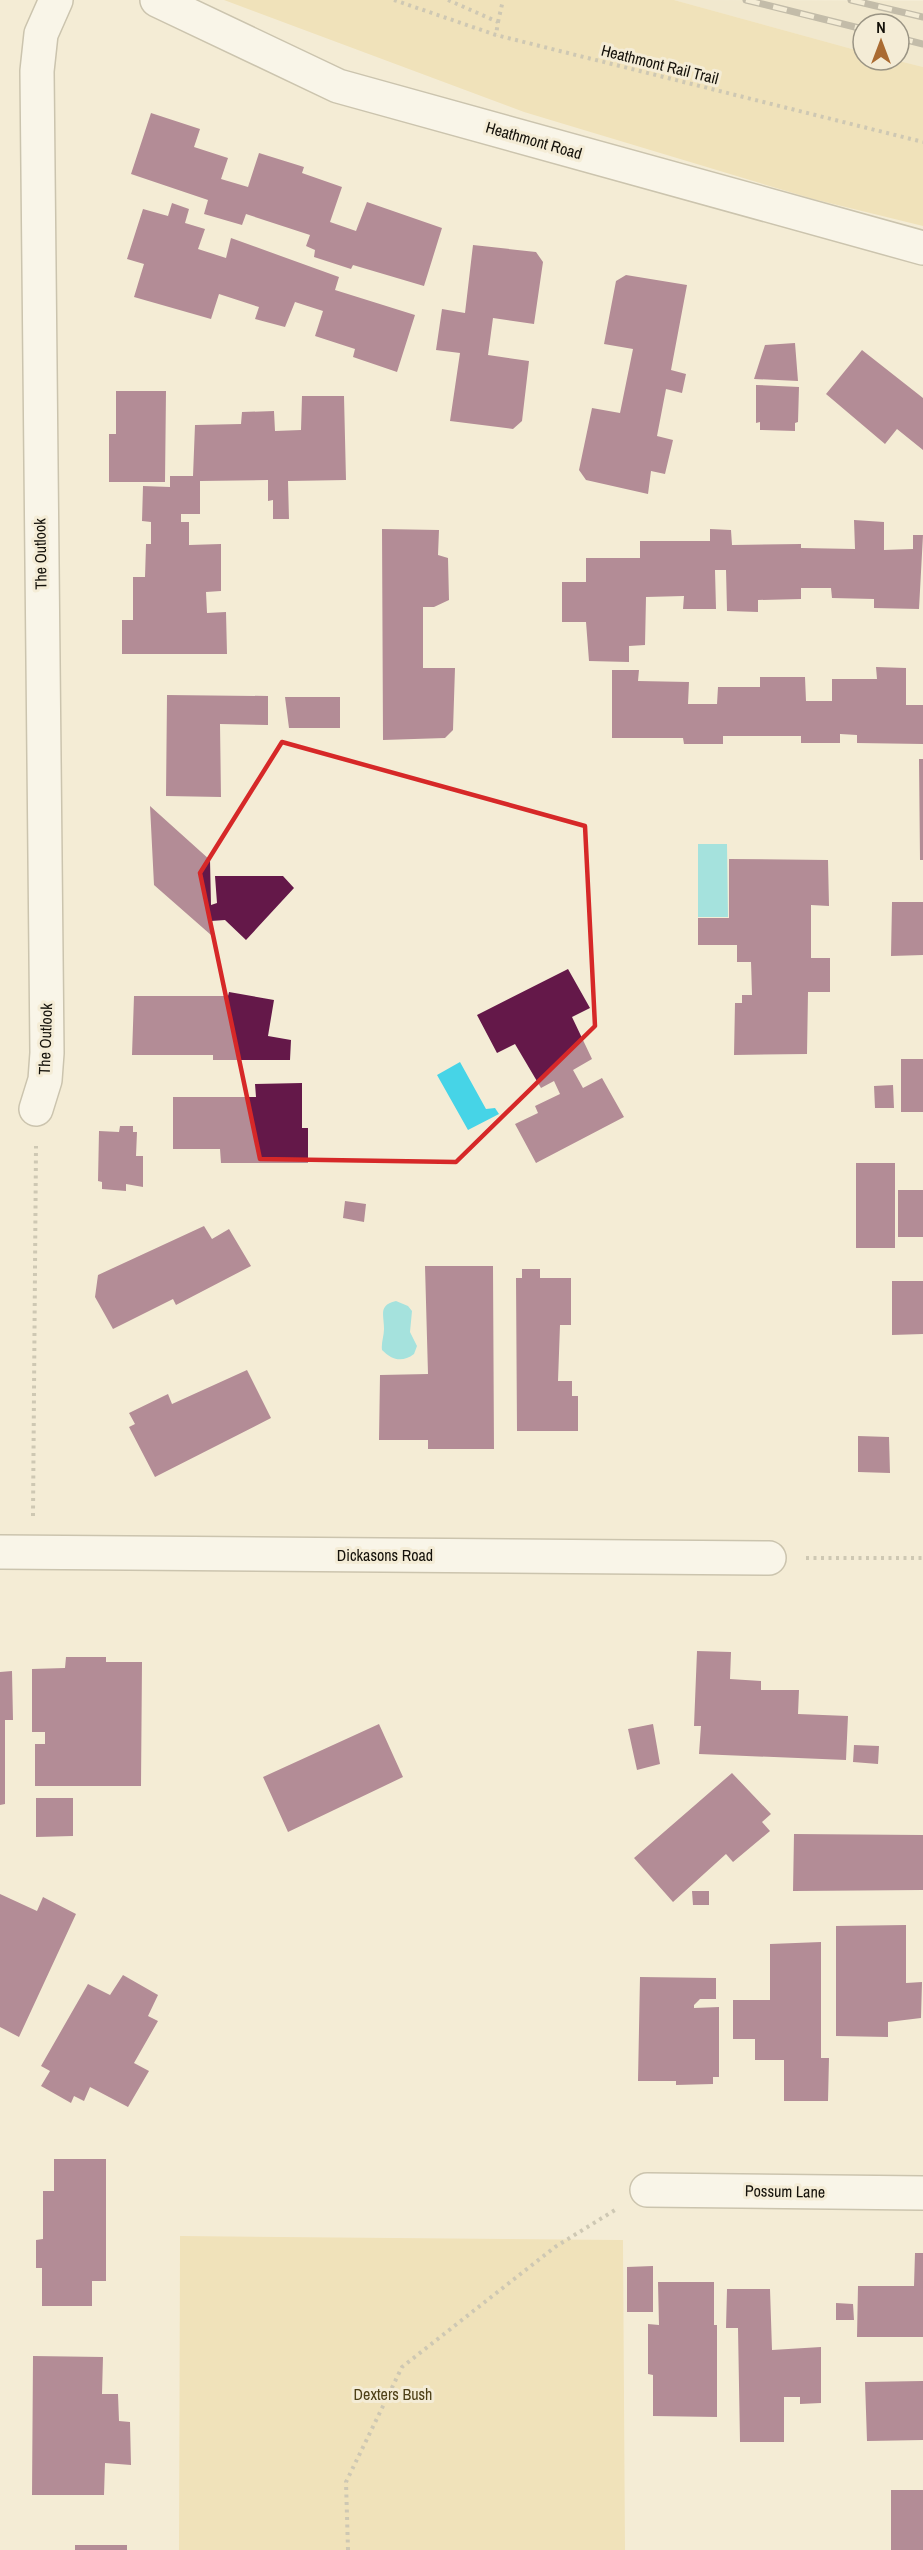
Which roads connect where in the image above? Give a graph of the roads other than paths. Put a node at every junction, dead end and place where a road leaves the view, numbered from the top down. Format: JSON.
{"nodes":[{"id":1,"x":56,"y":0,"type":"edge"},
{"id":2,"x":157,"y":0,"type":"edge"},
{"id":3,"x":923,"y":248,"type":"edge"},
{"id":4,"x":36,"y":1109,"type":"road end"},
{"id":5,"x":0,"y":1552,"type":"edge"},
{"id":6,"x":769,"y":1558,"type":"road end"},
{"id":7,"x":647,"y":2190,"type":"road end"},
{"id":8,"x":923,"y":2193,"type":"edge"}],
"edges":[{"from":1,"to":4,"type":"street","name":"The Outlook"},
{"from":2,"to":3,"type":"street","name":"Heathmont Road"},
{"from":5,"to":6,"type":"street","name":"Dickasons Road"},
{"from":7,"to":8,"type":"street","name":"Possum Lane"}]}
